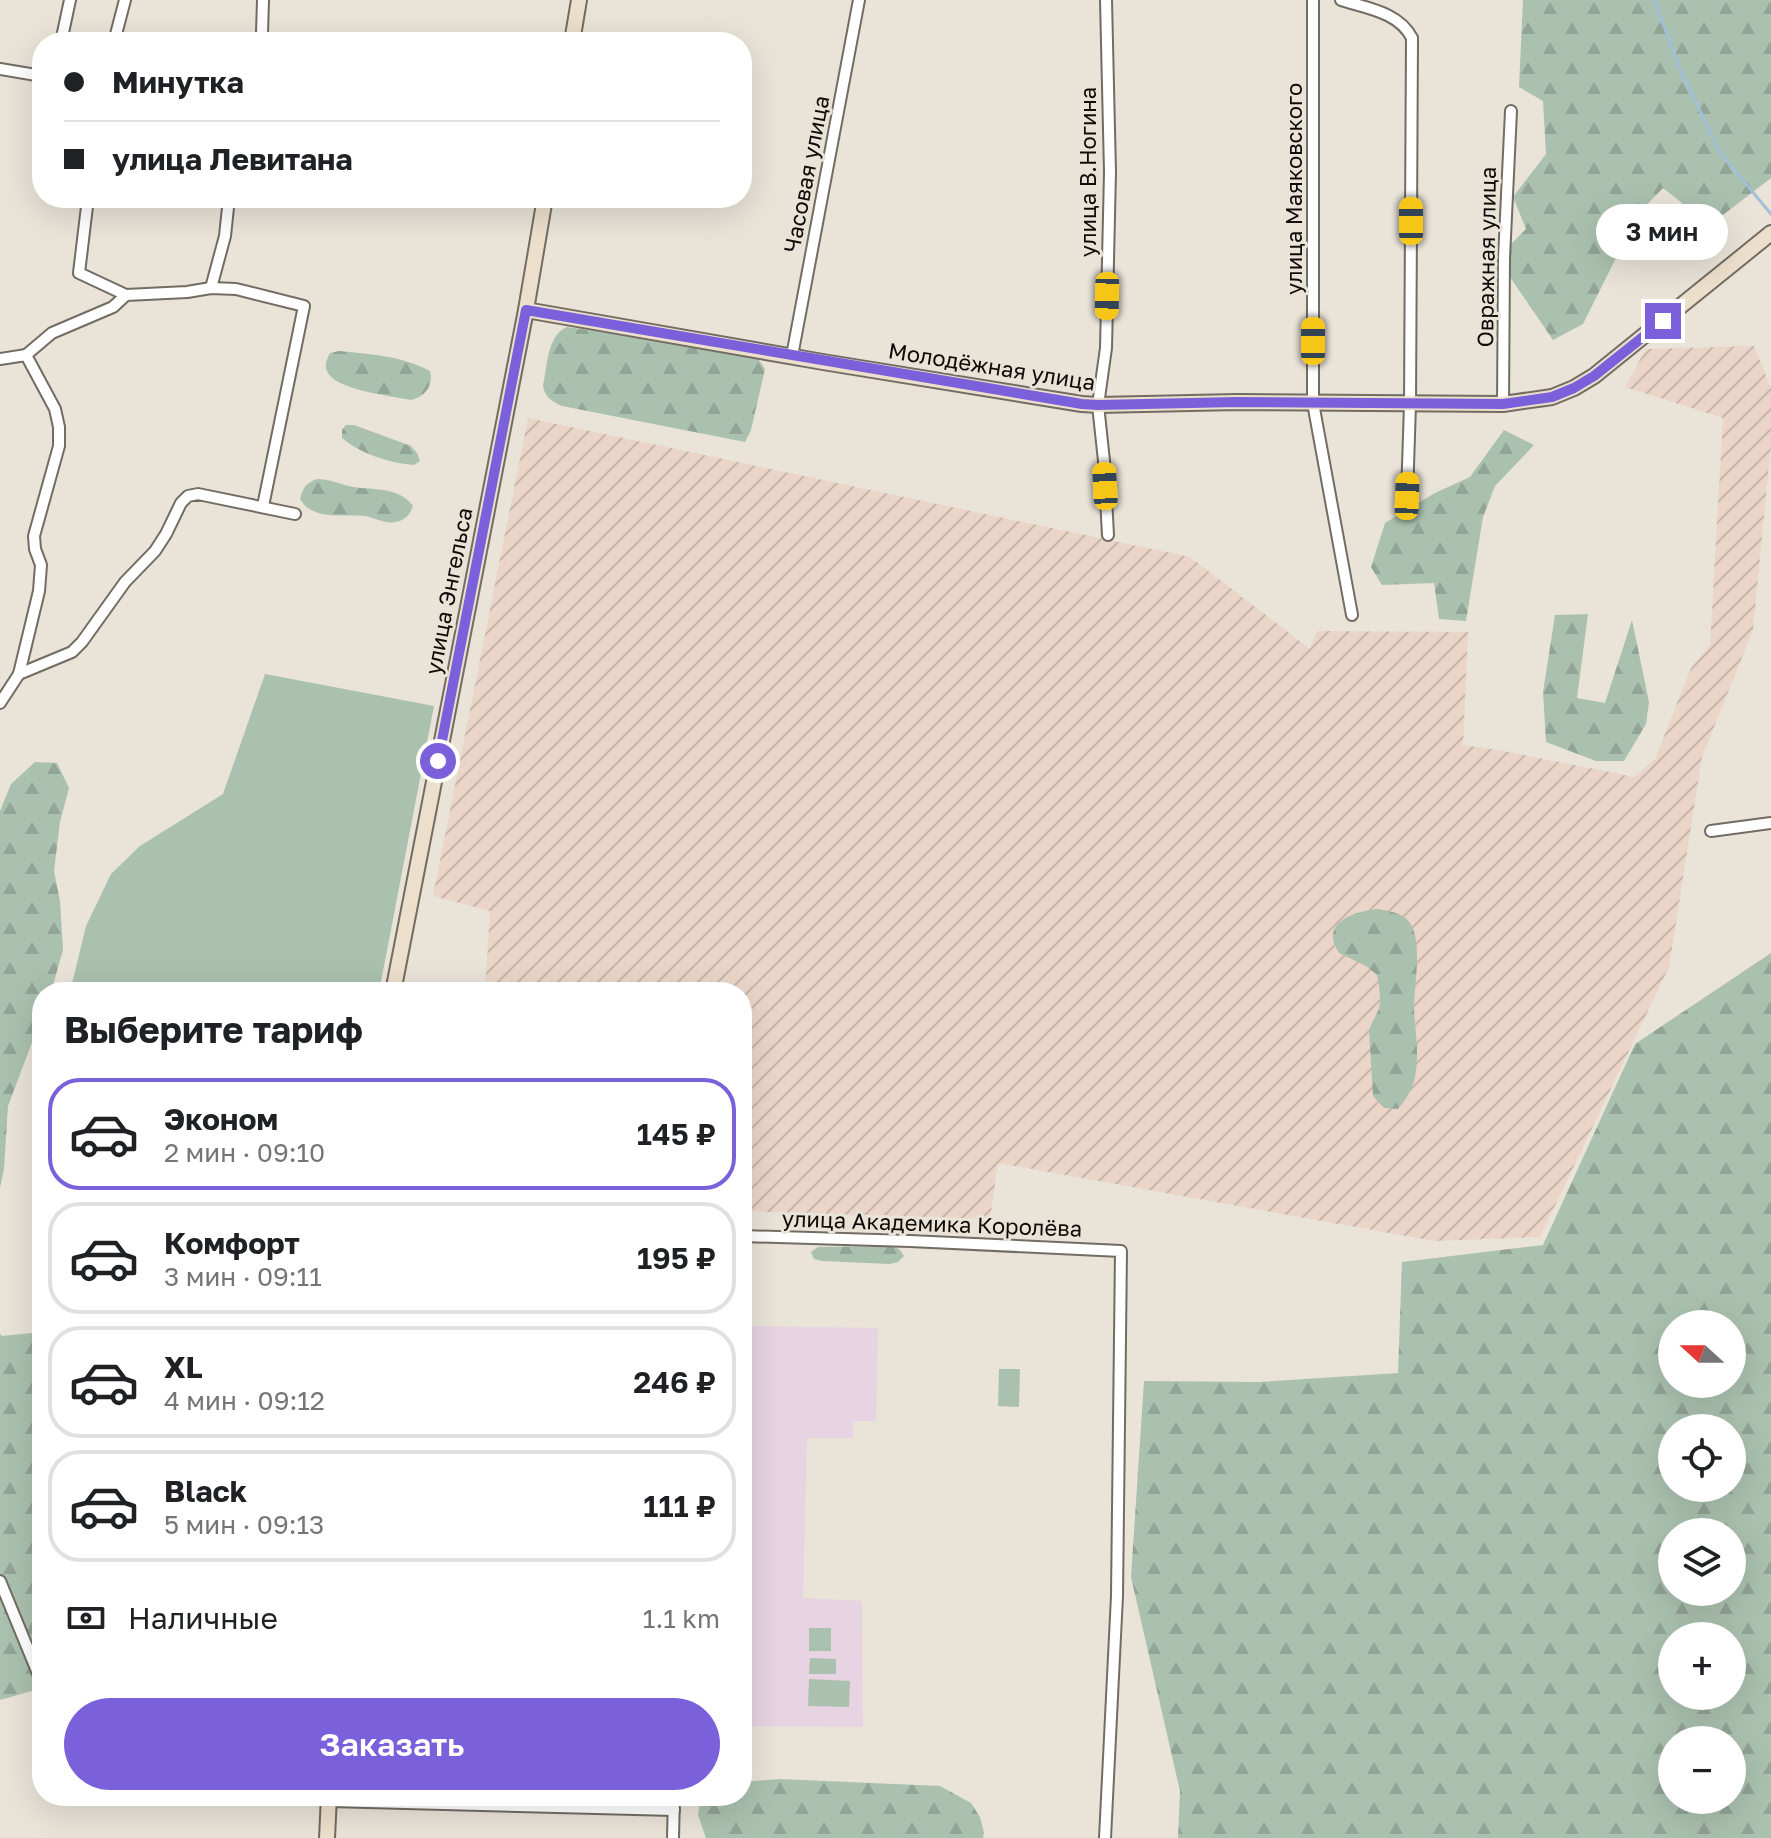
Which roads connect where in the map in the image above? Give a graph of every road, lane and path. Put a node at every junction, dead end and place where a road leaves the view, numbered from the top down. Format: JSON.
{"nodes":[{"id":1,"x":70,"y":0,"type":"edge"},
{"id":2,"x":125,"y":0,"type":"edge"},
{"id":3,"x":263,"y":0,"type":"edge"},
{"id":4,"x":579,"y":0,"type":"edge"},
{"id":5,"x":859,"y":0,"type":"edge"},
{"id":6,"x":1106,"y":0,"type":"edge"},
{"id":7,"x":1313,"y":0,"type":"edge"},
{"id":8,"x":1341,"y":0,"type":"edge"},
{"id":9,"x":63,"y":32,"type":"edge"},
{"id":10,"x":117,"y":32,"type":"edge"},
{"id":11,"x":262,"y":32,"type":"edge"},
{"id":12,"x":574,"y":32,"type":"edge"},
{"id":13,"x":0,"y":69,"type":"edge"},
{"id":14,"x":32,"y":74,"type":"edge"},
{"id":15,"x":1511,"y":111,"type":"dead end"},
{"id":16,"x":87,"y":208,"type":"edge"},
{"id":17,"x":228,"y":208,"type":"edge"},
{"id":18,"x":543,"y":208,"type":"edge"},
{"id":19,"x":1771,"y":233,"type":"edge"},
{"id":20,"x":211,"y":288,"type":"junction"},
{"id":21,"x":126,"y":295,"type":"junction"},
{"id":22,"x":526,"y":310,"type":"junction"},
{"id":23,"x":26,"y":355,"type":"junction"},
{"id":24,"x":792,"y":356,"type":"junction"},
{"id":25,"x":0,"y":359,"type":"edge"},
{"id":26,"x":1313,"y":403,"type":"junction"},
{"id":27,"x":1503,"y":404,"type":"junction"},
{"id":28,"x":1098,"y":405,"type":"junction"},
{"id":29,"x":1410,"y":405,"type":"junction"},
{"id":30,"x":1407,"y":496,"type":"dead end"},
{"id":31,"x":263,"y":506,"type":"junction"},
{"id":32,"x":295,"y":514,"type":"dead end"},
{"id":33,"x":1108,"y":535,"type":"dead end"},
{"id":34,"x":1352,"y":615,"type":"dead end"},
{"id":35,"x":19,"y":674,"type":"junction"},
{"id":36,"x":0,"y":703,"type":"edge"},
{"id":37,"x":1771,"y":823,"type":"edge"},
{"id":38,"x":1711,"y":831,"type":"dead end"},
{"id":39,"x":395,"y":982,"type":"edge"},
{"id":40,"x":752,"y":1236,"type":"edge"},
{"id":41,"x":0,"y":1581,"type":"edge"},
{"id":42,"x":32,"y":1659,"type":"edge"},
{"id":43,"x":329,"y":1806,"type":"edge"},
{"id":44,"x":559,"y":1806,"type":"edge"},
{"id":45,"x":674,"y":1806,"type":"edge"},
{"id":46,"x":674,"y":1810,"type":"junction"},
{"id":47,"x":327,"y":1838,"type":"edge"},
{"id":48,"x":673,"y":1838,"type":"edge"},
{"id":49,"x":1105,"y":1838,"type":"edge"}],
"edges":[{"from":1,"to":9,"type":"street"},
{"from":2,"to":10,"type":"street"},
{"from":3,"to":11,"type":"street"},
{"from":4,"to":12,"type":"main road"},
{"from":5,"to":24,"type":"street","name":"Часовая улица"},
{"from":6,"to":28,"type":"street","name":"улица В.Ногина"},
{"from":7,"to":26,"type":"street","name":"улица Маяковского"},
{"from":8,"to":29,"type":"street"},
{"from":13,"to":14,"type":"street"},
{"from":15,"to":27,"type":"street","name":"Овражная улица"},
{"from":16,"to":21,"type":"street"},
{"from":17,"to":20,"type":"street"},
{"from":18,"to":22,"type":"main road","name":"улица Энгельса"},
{"from":19,"to":27,"type":"main road","name":"Молодёжная улица"},
{"from":20,"to":21,"type":"street"},
{"from":20,"to":31,"type":"street"},
{"from":21,"to":23,"type":"street"},
{"from":22,"to":24,"type":"main road","name":"Молодёжная улица"},
{"from":22,"to":39,"type":"main road","name":"улица Энгельса"},
{"from":23,"to":25,"type":"street"},
{"from":23,"to":35,"type":"street"},
{"from":24,"to":28,"type":"main road","name":"Молодёжная улица"},
{"from":26,"to":28,"type":"main road","name":"Молодёжная улица"},
{"from":26,"to":29,"type":"main road","name":"Молодёжная улица"},
{"from":26,"to":34,"type":"street","name":"улица Маяковского"},
{"from":27,"to":29,"type":"main road","name":"Молодёжная улица"},
{"from":28,"to":33,"type":"street","name":"улица В.Ногина"},
{"from":29,"to":30,"type":"street"},
{"from":31,"to":32,"type":"street"},
{"from":31,"to":35,"type":"street"},
{"from":35,"to":36,"type":"street"},
{"from":37,"to":38,"type":"street"},
{"from":40,"to":49,"type":"street","name":"улица Академика Королёва"},
{"from":41,"to":42,"type":"street"},
{"from":43,"to":47,"type":"main road"},
{"from":44,"to":46,"type":"street"},
{"from":45,"to":46,"type":"street"},
{"from":46,"to":48,"type":"street"}]}
